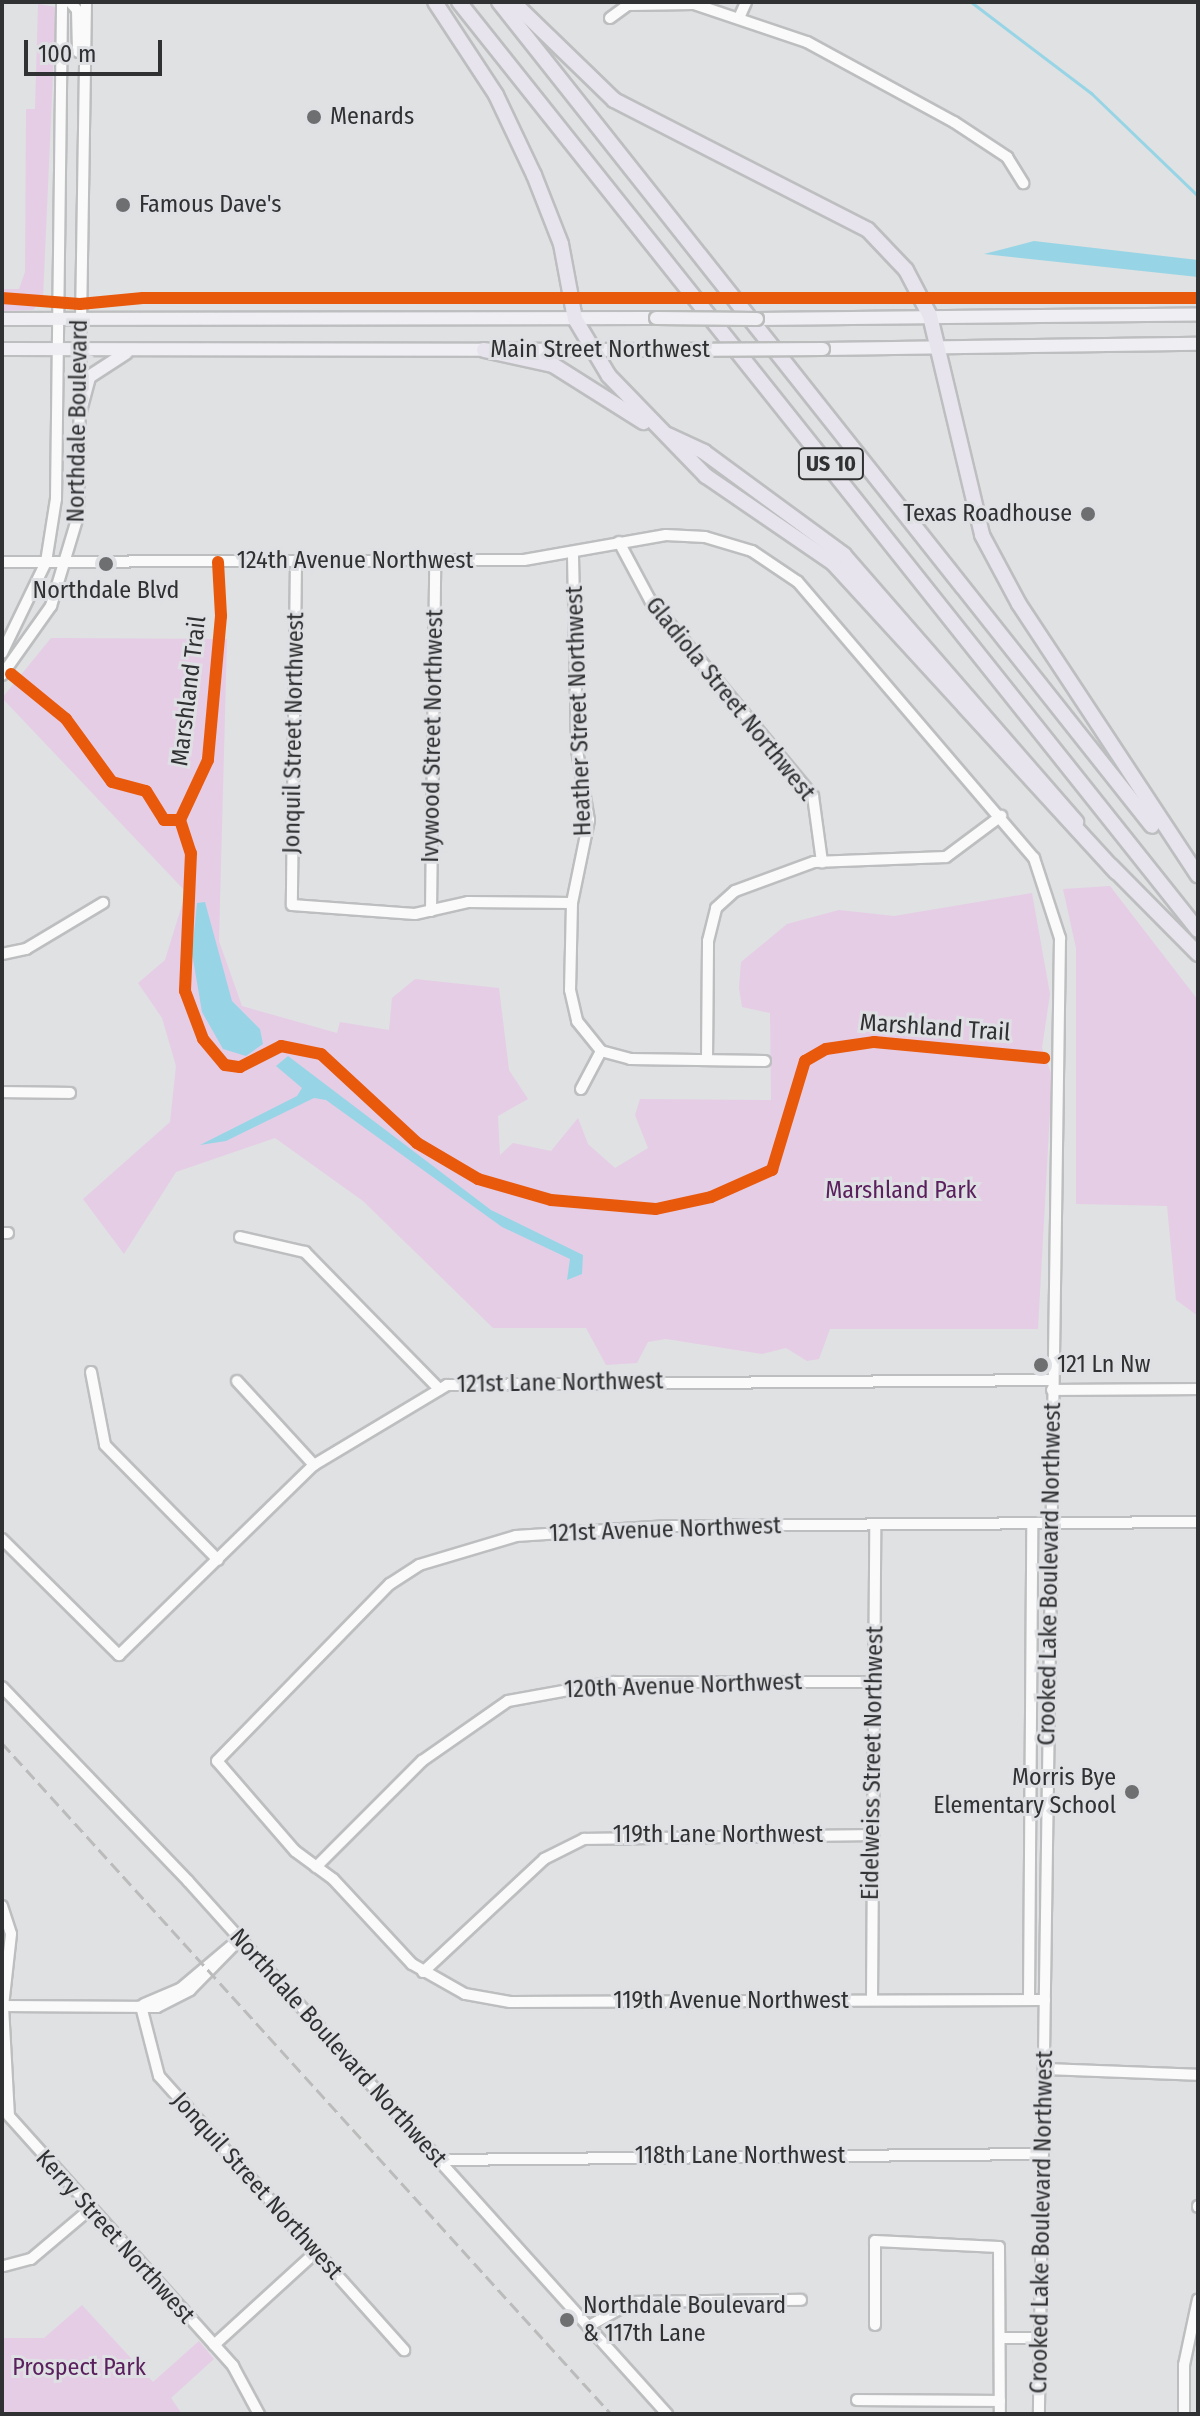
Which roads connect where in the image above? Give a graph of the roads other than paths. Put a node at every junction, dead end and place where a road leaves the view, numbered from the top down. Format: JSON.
{"nodes":[{"id":1,"x":62,"y":2,"type":"edge"},
{"id":2,"x":70,"y":2,"type":"edge"},
{"id":3,"x":86,"y":2,"type":"edge"},
{"id":4,"x":435,"y":2,"type":"edge"},
{"id":5,"x":459,"y":2,"type":"edge"},
{"id":6,"x":499,"y":2,"type":"edge"},
{"id":7,"x":513,"y":2,"type":"edge"},
{"id":8,"x":746,"y":2,"type":"edge"},
{"id":9,"x":610,"y":18,"type":"dead end"},
{"id":10,"x":739,"y":18,"type":"junction"},
{"id":11,"x":84,"y":64,"type":"junction"},
{"id":12,"x":1023,"y":183,"type":"dead end"},
{"id":13,"x":1198,"y":314,"type":"edge"},
{"id":14,"x":930,"y":316,"type":"junction"},
{"id":15,"x":55,"y":318,"type":"junction"},
{"id":16,"x":80,"y":318,"type":"junction"},
{"id":17,"x":2,"y":319,"type":"edge"},
{"id":18,"x":575,"y":319,"type":"junction"},
{"id":19,"x":1198,"y":344,"type":"edge"},
{"id":20,"x":935,"y":346,"type":"junction"},
{"id":21,"x":2,"y":349,"type":"edge"},
{"id":22,"x":54,"y":349,"type":"junction"},
{"id":23,"x":80,"y":349,"type":"junction"},
{"id":24,"x":137,"y":349,"type":"junction"},
{"id":25,"x":590,"y":349,"type":"junction"},
{"id":26,"x":484,"y":350,"type":"junction"},
{"id":27,"x":80,"y":411,"type":"junction"},
{"id":28,"x":667,"y":435,"type":"junction"},
{"id":29,"x":619,"y":542,"type":"junction"},
{"id":30,"x":573,"y":556,"type":"junction"},
{"id":31,"x":296,"y":561,"type":"junction"},
{"id":32,"x":435,"y":561,"type":"junction"},
{"id":33,"x":2,"y":562,"type":"edge"},
{"id":34,"x":46,"y":562,"type":"junction"},
{"id":35,"x":69,"y":562,"type":"junction"},
{"id":36,"x":2,"y":653,"type":"edge"},
{"id":37,"x":2,"y":675,"type":"edge"},
{"id":38,"x":957,"y":768,"type":"joint"},
{"id":39,"x":1001,"y":816,"type":"junction"},
{"id":40,"x":822,"y":862,"type":"junction"},
{"id":41,"x":1198,"y":875,"type":"edge"},
{"id":42,"x":1198,"y":882,"type":"edge"},
{"id":43,"x":103,"y":903,"type":"dead end"},
{"id":44,"x":572,"y":903,"type":"junction"},
{"id":45,"x":431,"y":911,"type":"junction"},
{"id":46,"x":1198,"y":930,"type":"edge"},
{"id":47,"x":2,"y":954,"type":"edge"},
{"id":48,"x":1198,"y":954,"type":"edge"},
{"id":49,"x":601,"y":1051,"type":"junction"},
{"id":50,"x":707,"y":1060,"type":"junction"},
{"id":51,"x":765,"y":1061,"type":"dead end"},
{"id":52,"x":581,"y":1089,"type":"dead end"},
{"id":53,"x":2,"y":1092,"type":"edge"},
{"id":54,"x":70,"y":1093,"type":"dead end"},
{"id":55,"x":240,"y":1237,"type":"dead end"},
{"id":56,"x":91,"y":1372,"type":"dead end"},
{"id":57,"x":237,"y":1381,"type":"dead end"},
{"id":58,"x":1052,"y":1385,"type":"junction"},
{"id":59,"x":439,"y":1389,"type":"junction"},
{"id":60,"x":1198,"y":1389,"type":"edge"},
{"id":61,"x":314,"y":1465,"type":"junction"},
{"id":62,"x":1198,"y":1522,"type":"edge"},
{"id":63,"x":1032,"y":1525,"type":"junction"},
{"id":64,"x":1051,"y":1525,"type":"junction"},
{"id":65,"x":875,"y":1527,"type":"junction"},
{"id":66,"x":2,"y":1539,"type":"edge"},
{"id":67,"x":218,"y":1560,"type":"junction"},
{"id":68,"x":874,"y":1682,"type":"junction"},
{"id":69,"x":2,"y":1687,"type":"edge"},
{"id":70,"x":871,"y":1835,"type":"junction"},
{"id":71,"x":316,"y":1867,"type":"junction"},
{"id":72,"x":2,"y":1906,"type":"edge"},
{"id":73,"x":240,"y":1939,"type":"junction"},
{"id":74,"x":423,"y":1972,"type":"junction"},
{"id":75,"x":872,"y":2000,"type":"junction"},
{"id":76,"x":1029,"y":2000,"type":"junction"},
{"id":77,"x":1045,"y":2000,"type":"junction"},
{"id":78,"x":2,"y":2006,"type":"edge"},
{"id":79,"x":141,"y":2006,"type":"junction"},
{"id":80,"x":1044,"y":2069,"type":"junction"},
{"id":81,"x":1198,"y":2075,"type":"edge"},
{"id":82,"x":1043,"y":2154,"type":"junction"},
{"id":83,"x":438,"y":2160,"type":"junction"},
{"id":84,"x":89,"y":2210,"type":"junction"},
{"id":85,"x":316,"y":2252,"type":"junction"},
{"id":86,"x":4,"y":2266,"type":"dead end"},
{"id":87,"x":1198,"y":2299,"type":"edge"},
{"id":88,"x":801,"y":2300,"type":"dead end"},
{"id":89,"x":875,"y":2325,"type":"dead end"},
{"id":90,"x":589,"y":2326,"type":"junction"},
{"id":91,"x":1000,"y":2338,"type":"junction"},
{"id":92,"x":1039,"y":2338,"type":"junction"},
{"id":93,"x":214,"y":2345,"type":"junction"},
{"id":94,"x":404,"y":2350,"type":"dead end"},
{"id":95,"x":857,"y":2400,"type":"dead end"},
{"id":96,"x":1000,"y":2401,"type":"junction"},
{"id":97,"x":259,"y":2414,"type":"edge"},
{"id":98,"x":667,"y":2414,"type":"edge"},
{"id":99,"x":1000,"y":2414,"type":"edge"},
{"id":100,"x":1039,"y":2414,"type":"edge"},
{"id":101,"x":1184,"y":2414,"type":"edge"}],
"edges":[{"from":1,"to":15,"type":"street","name":"Northdale Boulevard"},
{"from":2,"to":11,"type":"street"},
{"from":3,"to":11,"type":"street","name":"Northdale Boulevard"},
{"from":4,"to":18,"type":"highway"},
{"from":5,"to":46,"type":"highway","number":"US 10"},
{"from":6,"to":42,"type":"highway","number":"US 10"},
{"from":7,"to":14,"type":"highway"},
{"from":8,"to":10,"type":"street"},
{"from":9,"to":10,"type":"street"},
{"from":10,"to":12,"type":"street"},
{"from":11,"to":16,"type":"street","name":"Northdale Boulevard"},
{"from":13,"to":14,"type":"main road","name":"Main Street Northwest"},
{"from":14,"to":18,"type":"main road","name":"Main Street Northwest","bridge":true},
{"from":14,"to":20,"type":"highway"},
{"from":15,"to":16,"type":"main road","name":"Main Street Northwest"},
{"from":15,"to":17,"type":"main road","name":"Main Street Northwest"},
{"from":15,"to":22,"type":"street","name":"Northdale Boulevard"},
{"from":16,"to":18,"type":"main road","name":"Main Street Northwest"},
{"from":16,"to":23,"type":"street","name":"Northdale Boulevard"},
{"from":18,"to":25,"type":"highway"},
{"from":19,"to":20,"type":"main road","name":"Main Street Northwest"},
{"from":20,"to":25,"type":"main road","name":"Main Street Northwest","bridge":true},
{"from":20,"to":41,"type":"highway"},
{"from":21,"to":22,"type":"main road","name":"Main Street Northwest"},
{"from":22,"to":23,"type":"main road","name":"Main Street Northwest"},
{"from":22,"to":34,"type":"street","name":"Northdale Boulevard"},
{"from":23,"to":24,"type":"main road","name":"Main Street Northwest"},
{"from":23,"to":27,"type":"street","name":"Northdale Boulevard"},
{"from":24,"to":26,"type":"main road","name":"Main Street Northwest"},
{"from":24,"to":27,"type":"main road"},
{"from":25,"to":26,"type":"main road","name":"Main Street Northwest"},
{"from":25,"to":28,"type":"highway"},
{"from":26,"to":28,"type":"highway"},
{"from":27,"to":35,"type":"street","name":"Northdale Boulevard"},
{"from":28,"to":48,"type":"highway"},
{"from":29,"to":30,"type":"street","name":"124th Avenue Northwest"},
{"from":29,"to":38,"type":"street","name":"124th Avenue Northwest"},
{"from":29,"to":40,"type":"street","name":"Gladiola Street Northwest"},
{"from":30,"to":32,"type":"street","name":"124th Avenue Northwest"},
{"from":30,"to":44,"type":"street","name":"Heather Street Northwest"},
{"from":31,"to":32,"type":"street","name":"124th Avenue Northwest"},
{"from":31,"to":35,"type":"street","name":"124th Avenue Northwest"},
{"from":31,"to":45,"type":"street","name":"Jonquil Street Northwest"},
{"from":32,"to":45,"type":"street","name":"Ivywood Street Northwest"},
{"from":33,"to":34,"type":"street","name":"124th Avenue Northwest"},
{"from":34,"to":35,"type":"street","name":"124th Avenue Northwest"},
{"from":34,"to":36,"type":"street","name":"Northdale Boulevard"},
{"from":35,"to":37,"type":"street","name":"Northdale Boulevard"},
{"from":38,"to":39,"type":"street","name":"Crooked Lake Boulevard Northwest"},
{"from":39,"to":40,"type":"street"},
{"from":39,"to":58,"type":"street","name":"Crooked Lake Boulevard Northwest"},
{"from":40,"to":50,"type":"street"},
{"from":43,"to":47,"type":"street"},
{"from":44,"to":45,"type":"street"},
{"from":44,"to":49,"type":"street","name":"Heather Street Northwest"},
{"from":49,"to":50,"type":"street"},
{"from":49,"to":52,"type":"street"},
{"from":50,"to":51,"type":"street"},
{"from":53,"to":54,"type":"street"},
{"from":55,"to":59,"type":"street"},
{"from":56,"to":67,"type":"street"},
{"from":57,"to":61,"type":"street"},
{"from":58,"to":59,"type":"street","name":"121st Lane Northwest"},
{"from":58,"to":60,"type":"street","name":"121st Lane Northwest"},
{"from":58,"to":64,"type":"street","name":"Crooked Lake Boulevard Northwest"},
{"from":59,"to":61,"type":"street","name":"121st Lane Northwest"},
{"from":61,"to":67,"type":"street","name":"121st Lane Northwest"},
{"from":62,"to":64,"type":"street","name":"121st Avenue Northwest"},
{"from":63,"to":64,"type":"street","name":"121st Avenue Northwest"},
{"from":63,"to":65,"type":"street","name":"121st Avenue Northwest"},
{"from":63,"to":76,"type":"street"},
{"from":64,"to":77,"type":"street","name":"Crooked Lake Boulevard Northwest"},
{"from":65,"to":68,"type":"street","name":"Eidelweiss Street Northwest"},
{"from":65,"to":71,"type":"street","name":"121st Avenue Northwest"},
{"from":66,"to":67,"type":"street","name":"121st Lane Northwest"},
{"from":68,"to":70,"type":"street","name":"Eidelweiss Street Northwest"},
{"from":68,"to":71,"type":"street","name":"120th Avenue Northwest"},
{"from":69,"to":73,"type":"street","name":"Northdale Boulevard Northwest"},
{"from":70,"to":74,"type":"street","name":"119th Lane Northwest"},
{"from":70,"to":75,"type":"street","name":"Eidelweiss Street Northwest"},
{"from":71,"to":74,"type":"street"},
{"from":72,"to":78,"type":"street","name":"Kerry Street Northwest"},
{"from":73,"to":79,"type":"street"},
{"from":73,"to":83,"type":"street","name":"Northdale Boulevard Northwest"},
{"from":74,"to":75,"type":"street","name":"119th Avenue Northwest"},
{"from":75,"to":76,"type":"street","name":"119th Avenue Northwest"},
{"from":76,"to":77,"type":"street","name":"119th Avenue Northwest"},
{"from":77,"to":80,"type":"street","name":"Crooked Lake Boulevard Northwest"},
{"from":78,"to":79,"type":"street"},
{"from":78,"to":84,"type":"street","name":"Kerry Street Northwest"},
{"from":79,"to":85,"type":"street","name":"Jonquil Street Northwest"},
{"from":80,"to":81,"type":"street"},
{"from":80,"to":82,"type":"street","name":"Crooked Lake Boulevard Northwest"},
{"from":82,"to":83,"type":"street","name":"118th Lane Northwest"},
{"from":82,"to":92,"type":"street","name":"Crooked Lake Boulevard Northwest"},
{"from":83,"to":90,"type":"street","name":"Northdale Boulevard Northwest"},
{"from":84,"to":86,"type":"street"},
{"from":84,"to":93,"type":"street","name":"Kerry Street Northwest"},
{"from":85,"to":93,"type":"street"},
{"from":85,"to":94,"type":"street","name":"Jonquil Street Northwest"},
{"from":87,"to":101,"type":"street"},
{"from":88,"to":90,"type":"street"},
{"from":89,"to":91,"type":"street"},
{"from":90,"to":98,"type":"street","name":"Northdale Boulevard Northwest"},
{"from":91,"to":92,"type":"street"},
{"from":91,"to":96,"type":"street"},
{"from":92,"to":100,"type":"street","name":"Crooked Lake Boulevard Northwest"},
{"from":93,"to":97,"type":"street","name":"Kerry Street Northwest"},
{"from":95,"to":96,"type":"street"},
{"from":96,"to":99,"type":"street"}]}
